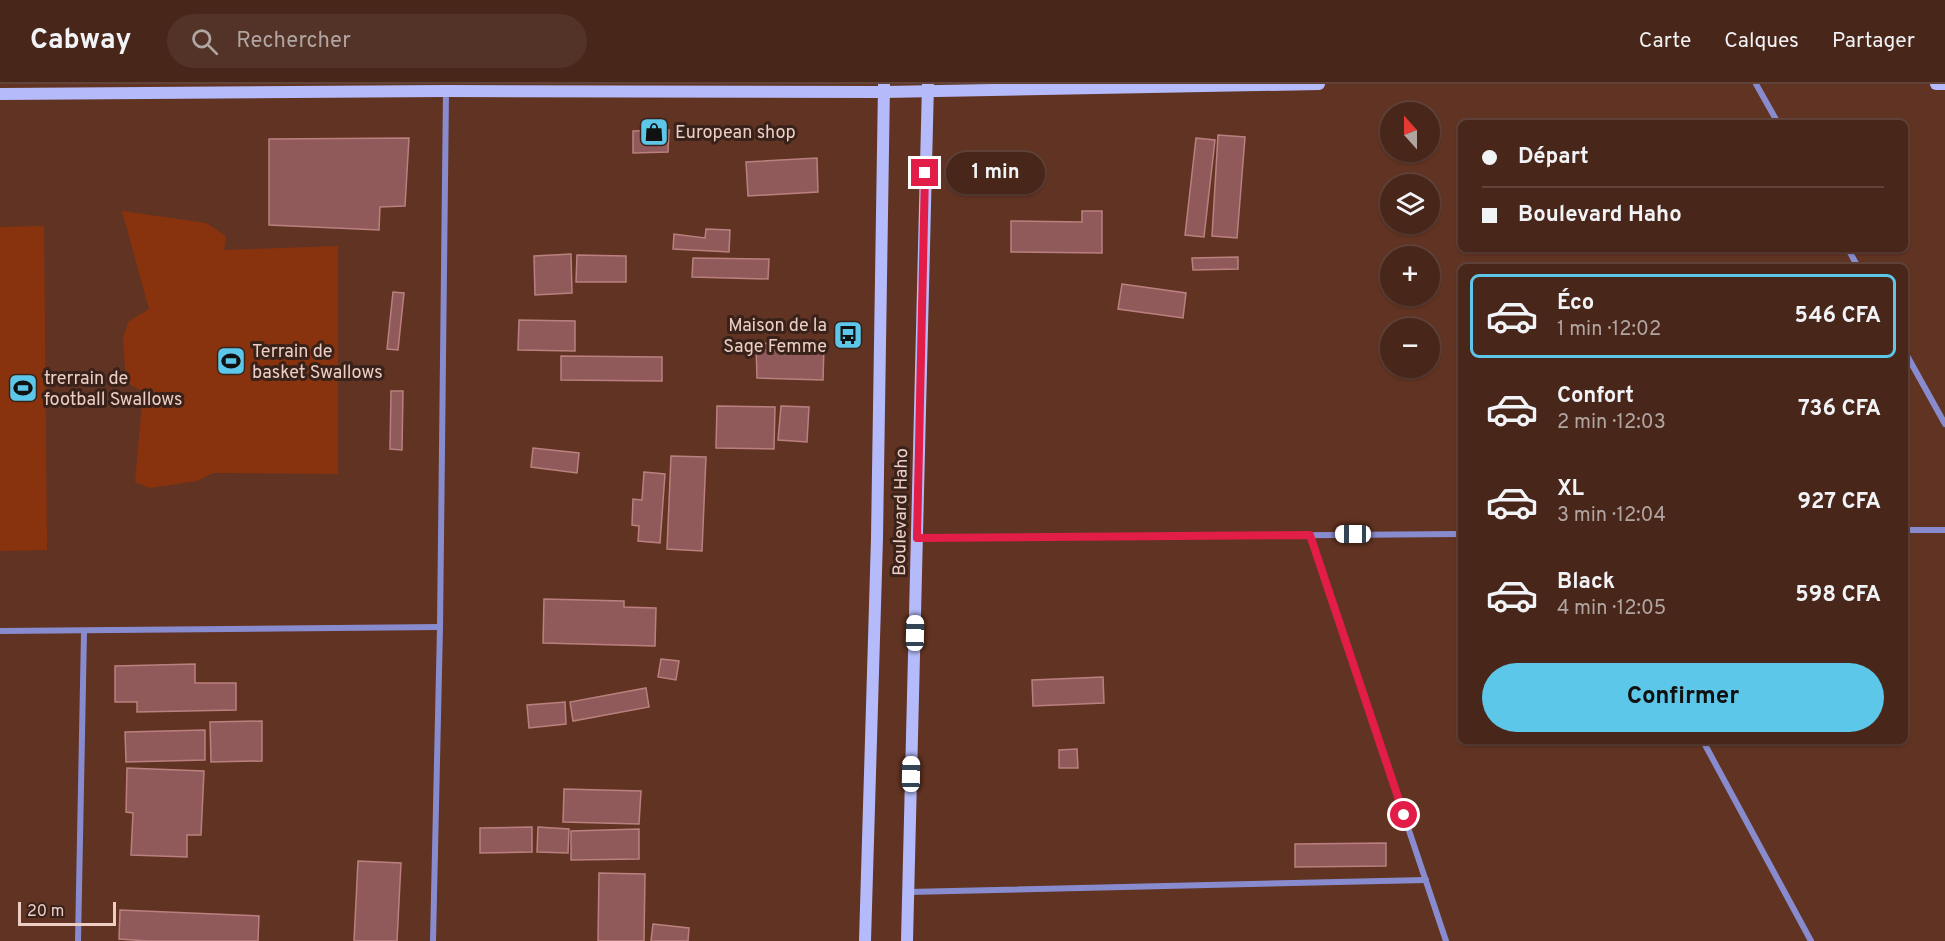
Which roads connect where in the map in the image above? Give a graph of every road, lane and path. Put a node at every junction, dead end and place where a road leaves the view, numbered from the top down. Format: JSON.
{"nodes":[{"id":1,"x":1319,"y":84,"type":"edge"},
{"id":2,"x":1756,"y":84,"type":"edge"},
{"id":3,"x":1936,"y":84,"type":"edge"},
{"id":4,"x":1945,"y":84,"type":"edge"},
{"id":5,"x":928,"y":87,"type":"edge"},
{"id":6,"x":884,"y":88,"type":"edge"},
{"id":7,"x":446,"y":91,"type":"junction"},
{"id":8,"x":0,"y":94,"type":"edge"},
{"id":9,"x":1776,"y":120,"type":"edge"},
{"id":10,"x":1908,"y":357,"type":"edge"},
{"id":11,"x":1945,"y":424,"type":"edge"},
{"id":12,"x":1908,"y":530,"type":"edge"},
{"id":13,"x":1945,"y":530,"type":"edge"},
{"id":14,"x":1458,"y":534,"type":"edge"},
{"id":15,"x":1310,"y":535,"type":"junction"},
{"id":16,"x":917,"y":538,"type":"junction"},
{"id":17,"x":440,"y":627,"type":"junction"},
{"id":18,"x":0,"y":631,"type":"edge"},
{"id":19,"x":84,"y":632,"type":"junction"},
{"id":20,"x":1705,"y":744,"type":"edge"},
{"id":21,"x":1426,"y":880,"type":"junction"},
{"id":22,"x":908,"y":892,"type":"junction"},
{"id":23,"x":78,"y":941,"type":"edge"},
{"id":24,"x":433,"y":941,"type":"edge"},
{"id":25,"x":865,"y":941,"type":"edge"},
{"id":26,"x":907,"y":941,"type":"edge"},
{"id":27,"x":1446,"y":941,"type":"edge"},
{"id":28,"x":1811,"y":941,"type":"edge"}],
"edges":[{"from":1,"to":5,"type":"main road"},
{"from":2,"to":9,"type":"street"},
{"from":3,"to":4,"type":"main road"},
{"from":5,"to":6,"type":"main road"},
{"from":5,"to":16,"type":"main road","name":"Boulevard Haho"},
{"from":6,"to":7,"type":"main road"},
{"from":6,"to":25,"type":"main road","name":"Boulevard Haho"},
{"from":7,"to":8,"type":"main road"},
{"from":7,"to":17,"type":"street"},
{"from":10,"to":11,"type":"street"},
{"from":12,"to":13,"type":"street"},
{"from":14,"to":15,"type":"street"},
{"from":15,"to":16,"type":"street"},
{"from":15,"to":21,"type":"street"},
{"from":16,"to":22,"type":"main road","name":"Boulevard Haho"},
{"from":17,"to":19,"type":"street"},
{"from":17,"to":24,"type":"street"},
{"from":18,"to":19,"type":"street"},
{"from":19,"to":23,"type":"street"},
{"from":20,"to":28,"type":"street"},
{"from":21,"to":22,"type":"street"},
{"from":21,"to":27,"type":"street"},
{"from":22,"to":26,"type":"main road","name":"Boulevard Haho"}]}
